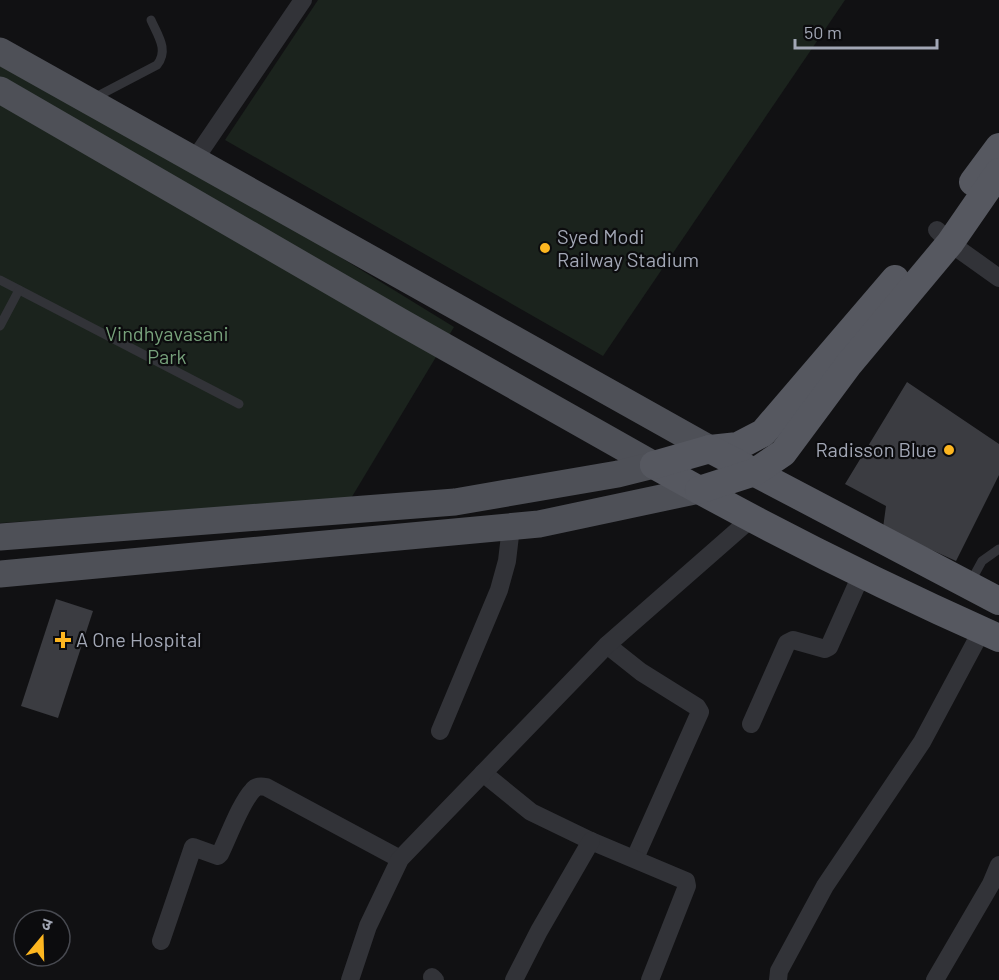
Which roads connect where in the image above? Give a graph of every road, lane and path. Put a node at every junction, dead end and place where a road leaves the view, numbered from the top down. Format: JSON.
{"nodes":[{"id":1,"x":303,"y":0,"type":"edge"},
{"id":2,"x":151,"y":21,"type":"dead end"},
{"id":3,"x":0,"y":51,"type":"edge"},
{"id":4,"x":0,"y":90,"type":"edge"},
{"id":5,"x":90,"y":100,"type":"junction"},
{"id":6,"x":999,"y":147,"type":"edge"},
{"id":7,"x":195,"y":159,"type":"junction"},
{"id":8,"x":999,"y":172,"type":"edge"},
{"id":9,"x":943,"y":237,"type":"junction"},
{"id":10,"x":999,"y":278,"type":"edge"},
{"id":11,"x":0,"y":280,"type":"edge"},
{"id":12,"x":19,"y":290,"type":"junction"},
{"id":13,"x":0,"y":326,"type":"edge"},
{"id":14,"x":841,"y":357,"type":"junction"},
{"id":15,"x":239,"y":404,"type":"dead end"},
{"id":16,"x":710,"y":449,"type":"junction"},
{"id":17,"x":654,"y":465,"type":"junction"},
{"id":18,"x":755,"y":472,"type":"junction"},
{"id":19,"x":699,"y":490,"type":"junction"},
{"id":20,"x":753,"y":518,"type":"junction"},
{"id":21,"x":511,"y":527,"type":"junction"},
{"id":22,"x":0,"y":537,"type":"edge"},
{"id":23,"x":999,"y":549,"type":"edge"},
{"id":24,"x":862,"y":573,"type":"junction"},
{"id":25,"x":0,"y":574,"type":"edge"},
{"id":26,"x":968,"y":586,"type":"junction"},
{"id":27,"x":999,"y":601,"type":"edge"},
{"id":28,"x":990,"y":634,"type":"edge"},
{"id":29,"x":607,"y":645,"type":"junction"},
{"id":30,"x":751,"y":724,"type":"dead end"},
{"id":31,"x":440,"y":731,"type":"dead end"},
{"id":32,"x":483,"y":773,"type":"junction"},
{"id":33,"x":591,"y":841,"type":"junction"},
{"id":34,"x":635,"y":858,"type":"junction"},
{"id":35,"x":400,"y":859,"type":"junction"},
{"id":36,"x":999,"y":865,"type":"edge"},
{"id":37,"x":161,"y":940,"type":"dead end"},
{"id":38,"x":350,"y":980,"type":"edge"},
{"id":39,"x":514,"y":980,"type":"edge"},
{"id":40,"x":650,"y":980,"type":"edge"},
{"id":41,"x":778,"y":980,"type":"edge"},
{"id":42,"x":935,"y":980,"type":"edge"}],
"edges":[{"from":1,"to":7,"type":"street"},
{"from":2,"to":5,"type":"lane"},
{"from":3,"to":5,"type":"main road"},
{"from":4,"to":17,"type":"main road"},
{"from":5,"to":7,"type":"main road"},
{"from":6,"to":9,"type":"highway"},
{"from":7,"to":16,"type":"main road"},
{"from":8,"to":9,"type":"highway"},
{"from":9,"to":10,"type":"street"},
{"from":9,"to":14,"type":"highway"},
{"from":11,"to":12,"type":"lane"},
{"from":12,"to":13,"type":"lane"},
{"from":12,"to":15,"type":"lane"},
{"from":14,"to":16,"type":"highway"},
{"from":14,"to":18,"type":"highway"},
{"from":16,"to":17,"type":"highway"},
{"from":16,"to":18,"type":"highway"},
{"from":17,"to":19,"type":"highway"},
{"from":17,"to":22,"type":"main road"},
{"from":18,"to":19,"type":"highway"},
{"from":18,"to":26,"type":"highway"},
{"from":19,"to":20,"type":"highway"},
{"from":19,"to":21,"type":"main road"},
{"from":20,"to":24,"type":"highway"},
{"from":20,"to":29,"type":"street"},
{"from":21,"to":25,"type":"main road"},
{"from":21,"to":31,"type":"street"},
{"from":23,"to":26,"type":"lane"},
{"from":24,"to":28,"type":"highway"},
{"from":24,"to":30,"type":"street"},
{"from":26,"to":27,"type":"highway"},
{"from":28,"to":41,"type":"street"},
{"from":29,"to":32,"type":"street"},
{"from":29,"to":34,"type":"street"},
{"from":32,"to":33,"type":"street"},
{"from":32,"to":35,"type":"street"},
{"from":33,"to":34,"type":"street"},
{"from":33,"to":39,"type":"street"},
{"from":34,"to":40,"type":"street"},
{"from":35,"to":37,"type":"street"},
{"from":35,"to":38,"type":"street"},
{"from":36,"to":42,"type":"street"}]}
